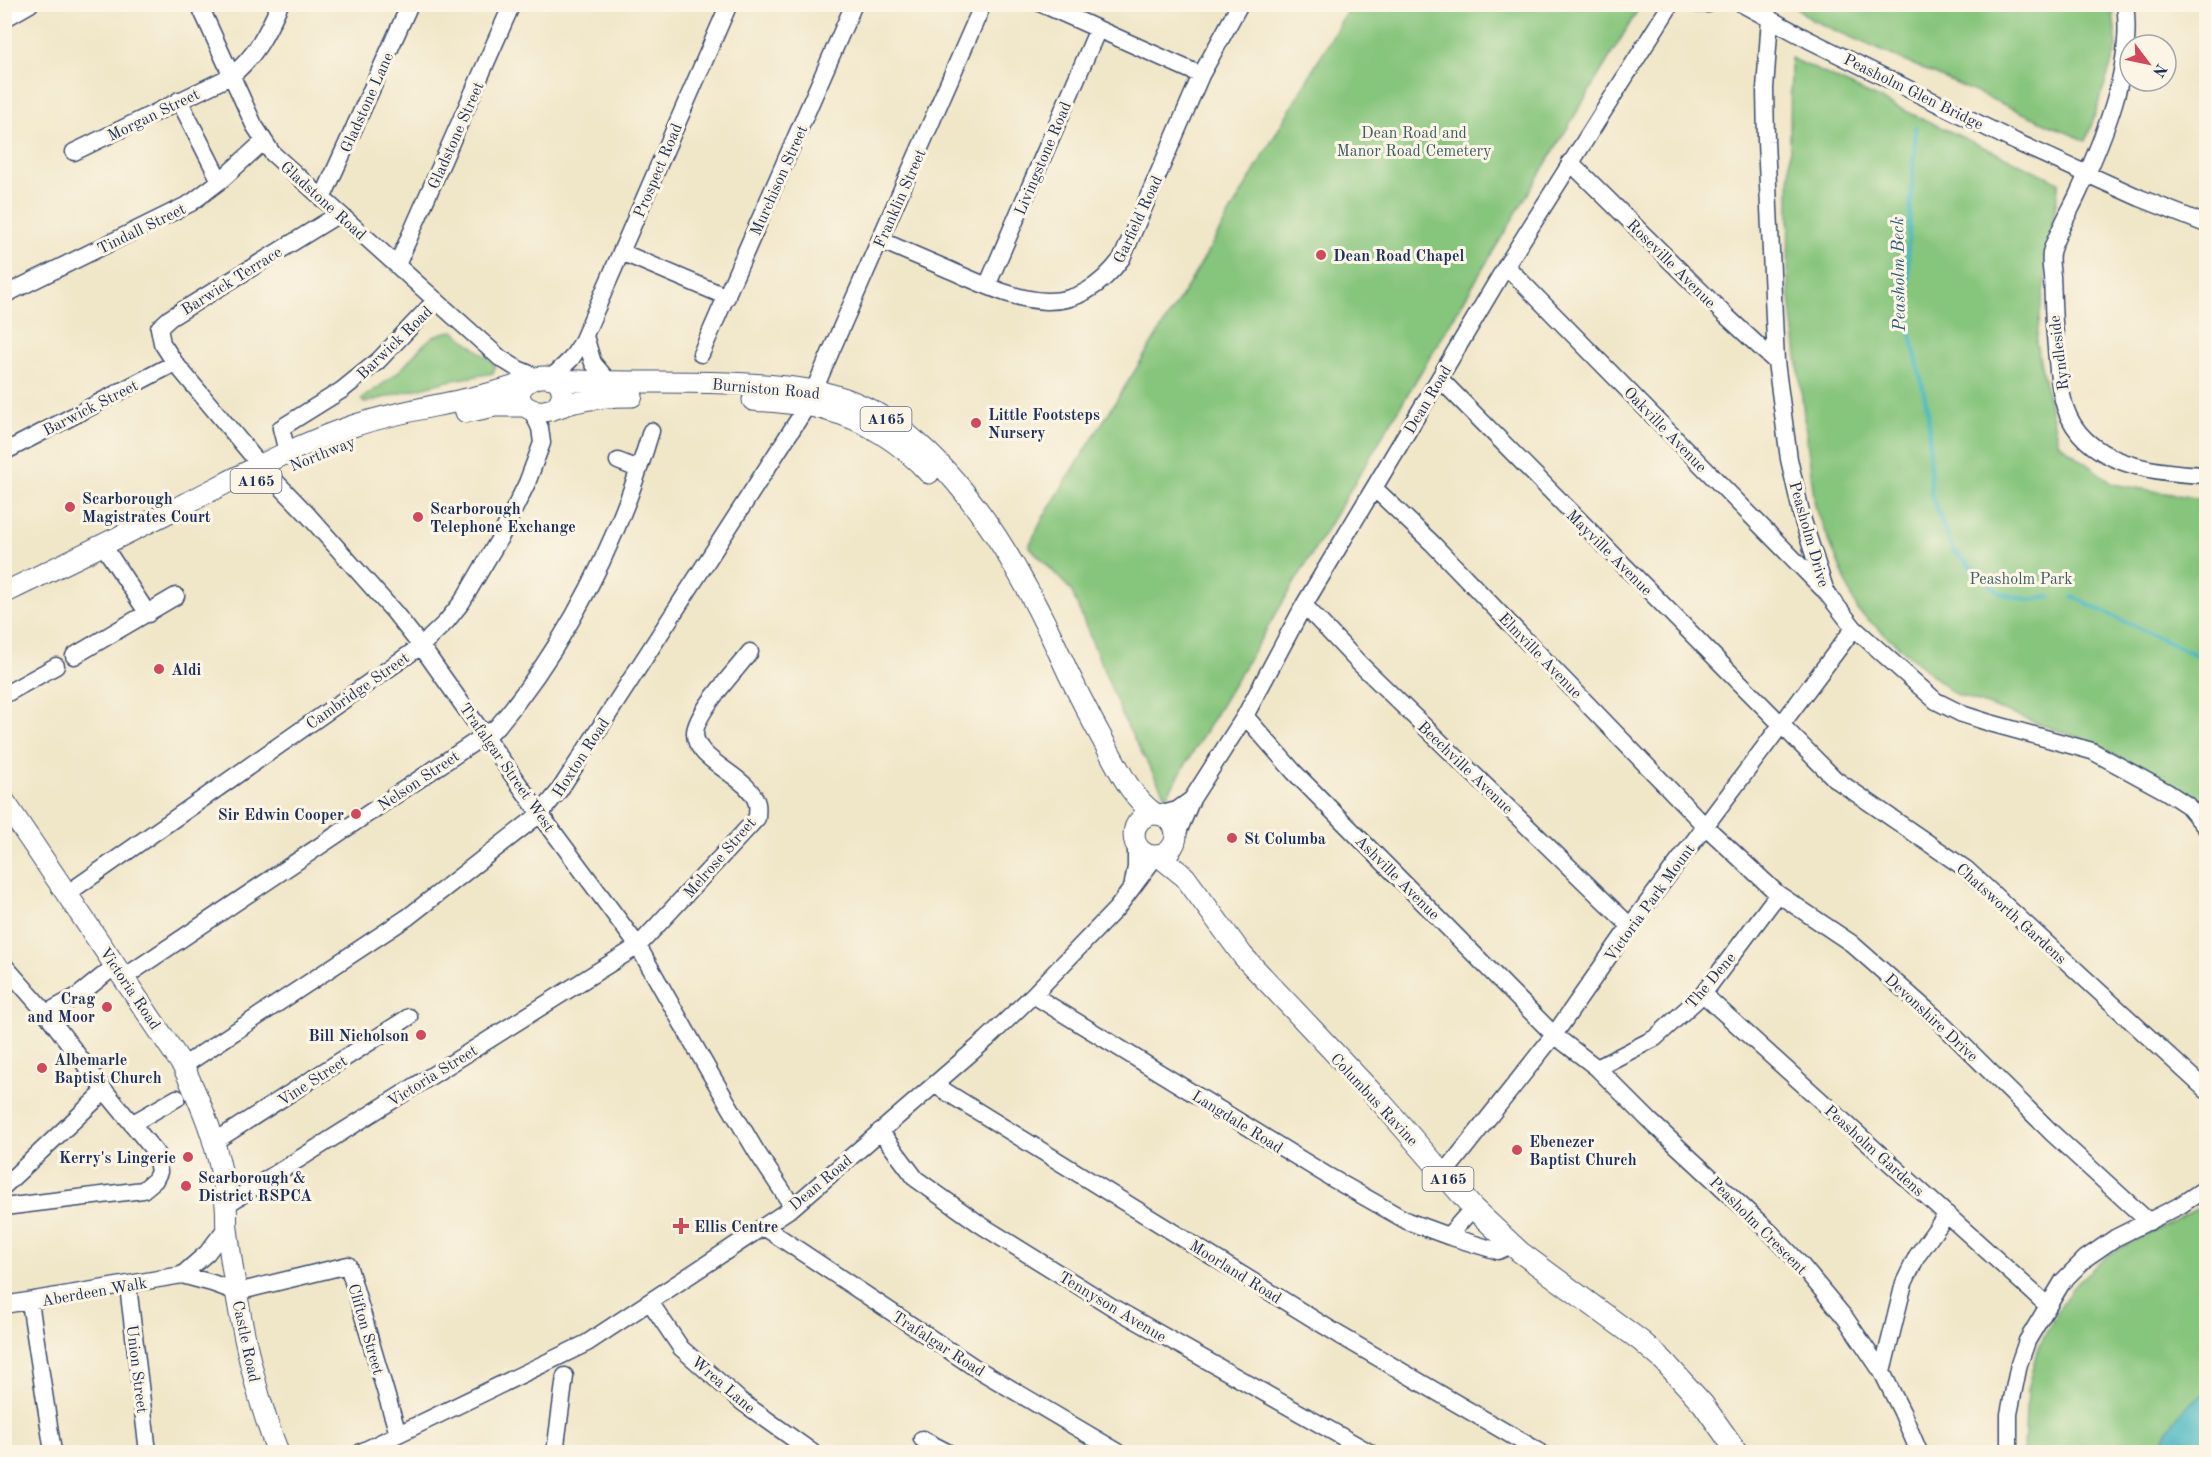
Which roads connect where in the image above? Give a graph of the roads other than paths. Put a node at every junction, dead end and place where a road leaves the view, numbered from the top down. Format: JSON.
{"nodes":[{"id":1,"x":30,"y":4,"type":"edge"},
{"id":2,"x":199,"y":4,"type":"edge"},
{"id":3,"x":280,"y":4,"type":"edge"},
{"id":4,"x":410,"y":4,"type":"edge"},
{"id":5,"x":512,"y":4,"type":"edge"},
{"id":6,"x":729,"y":4,"type":"edge"},
{"id":7,"x":854,"y":4,"type":"edge"},
{"id":8,"x":983,"y":4,"type":"edge"},
{"id":9,"x":1042,"y":4,"type":"edge"},
{"id":10,"x":1240,"y":4,"type":"edge"},
{"id":11,"x":1671,"y":4,"type":"edge"},
{"id":12,"x":1697,"y":4,"type":"edge"},
{"id":13,"x":1708,"y":4,"type":"edge"},
{"id":14,"x":1742,"y":4,"type":"edge"},
{"id":15,"x":2125,"y":4,"type":"edge"},
{"id":16,"x":1770,"y":18,"type":"junction"},
{"id":17,"x":5,"y":19,"type":"edge"},
{"id":18,"x":1098,"y":29,"type":"junction"},
{"id":19,"x":1201,"y":75,"type":"junction"},
{"id":20,"x":231,"y":76,"type":"junction"},
{"id":21,"x":179,"y":100,"type":"junction"},
{"id":22,"x":264,"y":141,"type":"junction"},
{"id":23,"x":74,"y":152,"type":"dead end"},
{"id":24,"x":1570,"y":162,"type":"junction"},
{"id":25,"x":2087,"y":174,"type":"junction"},
{"id":26,"x":220,"y":181,"type":"junction"},
{"id":27,"x":322,"y":199,"type":"junction"},
{"id":28,"x":339,"y":214,"type":"junction"},
{"id":29,"x":2206,"y":224,"type":"edge"},
{"id":30,"x":880,"y":240,"type":"junction"},
{"id":31,"x":621,"y":252,"type":"junction"},
{"id":32,"x":397,"y":265,"type":"junction"},
{"id":33,"x":1506,"y":266,"type":"junction"},
{"id":34,"x":987,"y":286,"type":"junction"},
{"id":35,"x":4,"y":296,"type":"edge"},
{"id":36,"x":727,"y":297,"type":"junction"},
{"id":37,"x":436,"y":300,"type":"junction"},
{"id":38,"x":585,"y":336,"type":"junction"},
{"id":39,"x":701,"y":354,"type":"dead end"},
{"id":40,"x":1776,"y":362,"type":"junction"},
{"id":41,"x":175,"y":363,"type":"junction"},
{"id":42,"x":1440,"y":379,"type":"junction"},
{"id":43,"x":610,"y":382,"type":"junction"},
{"id":44,"x":537,"y":390,"type":"junction"},
{"id":45,"x":811,"y":398,"type":"junction"},
{"id":46,"x":651,"y":431,"type":"dead end"},
{"id":47,"x":4,"y":452,"type":"edge"},
{"id":48,"x":287,"y":452,"type":"junction"},
{"id":49,"x":618,"y":461,"type":"dead end"},
{"id":50,"x":638,"y":469,"type":"junction"},
{"id":51,"x":264,"y":470,"type":"junction"},
{"id":52,"x":2206,"y":475,"type":"edge"},
{"id":53,"x":1374,"y":488,"type":"junction"},
{"id":54,"x":107,"y":551,"type":"junction"},
{"id":55,"x":1826,"y":592,"type":"junction"},
{"id":56,"x":4,"y":593,"type":"edge"},
{"id":57,"x":176,"y":596,"type":"dead end"},
{"id":58,"x":1304,"y":605,"type":"junction"},
{"id":59,"x":4,"y":607,"type":"edge"},
{"id":60,"x":148,"y":614,"type":"junction"},
{"id":61,"x":1854,"y":628,"type":"junction"},
{"id":62,"x":421,"y":646,"type":"junction"},
{"id":63,"x":750,"y":652,"type":"dead end"},
{"id":64,"x":74,"y":656,"type":"dead end"},
{"id":65,"x":56,"y":666,"type":"dead end"},
{"id":66,"x":4,"y":695,"type":"edge"},
{"id":67,"x":1245,"y":716,"type":"junction"},
{"id":68,"x":1780,"y":724,"type":"junction"},
{"id":69,"x":485,"y":734,"type":"junction"},
{"id":70,"x":1130,"y":791,"type":"junction"},
{"id":71,"x":1192,"y":799,"type":"junction"},
{"id":72,"x":4,"y":801,"type":"edge"},
{"id":73,"x":540,"y":814,"type":"junction"},
{"id":74,"x":1157,"y":814,"type":"junction"},
{"id":75,"x":1705,"y":826,"type":"junction"},
{"id":76,"x":2206,"y":828,"type":"edge"},
{"id":77,"x":1135,"y":838,"type":"junction"},
{"id":78,"x":1176,"y":839,"type":"junction"},
{"id":79,"x":1157,"y":856,"type":"junction"},
{"id":80,"x":1185,"y":877,"type":"junction"},
{"id":81,"x":1130,"y":889,"type":"junction"},
{"id":82,"x":68,"y":893,"type":"junction"},
{"id":83,"x":1778,"y":894,"type":"junction"},
{"id":84,"x":1630,"y":926,"type":"junction"},
{"id":85,"x":638,"y":946,"type":"junction"},
{"id":86,"x":4,"y":964,"type":"edge"},
{"id":87,"x":119,"y":972,"type":"junction"},
{"id":88,"x":1703,"y":994,"type":"junction"},
{"id":89,"x":1033,"y":995,"type":"junction"},
{"id":90,"x":46,"y":1013,"type":"junction"},
{"id":91,"x":409,"y":1017,"type":"dead end"},
{"id":92,"x":1554,"y":1035,"type":"junction"},
{"id":93,"x":183,"y":1066,"type":"junction"},
{"id":94,"x":1597,"y":1068,"type":"junction"},
{"id":95,"x":935,"y":1085,"type":"junction"},
{"id":96,"x":2206,"y":1090,"type":"edge"},
{"id":97,"x":105,"y":1091,"type":"junction"},
{"id":98,"x":177,"y":1098,"type":"dead end"},
{"id":99,"x":133,"y":1123,"type":"junction"},
{"id":100,"x":880,"y":1131,"type":"junction"},
{"id":101,"x":214,"y":1142,"type":"junction"},
{"id":102,"x":1444,"y":1174,"type":"junction"},
{"id":103,"x":4,"y":1186,"type":"edge"},
{"id":104,"x":2206,"y":1188,"type":"edge"},
{"id":105,"x":226,"y":1205,"type":"junction"},
{"id":106,"x":4,"y":1207,"type":"edge"},
{"id":107,"x":793,"y":1207,"type":"junction"},
{"id":108,"x":1473,"y":1208,"type":"junction"},
{"id":109,"x":1947,"y":1214,"type":"junction"},
{"id":110,"x":2149,"y":1222,"type":"junction"},
{"id":111,"x":227,"y":1227,"type":"junction"},
{"id":112,"x":764,"y":1227,"type":"junction"},
{"id":113,"x":1448,"y":1236,"type":"junction"},
{"id":114,"x":1512,"y":1245,"type":"junction"},
{"id":115,"x":182,"y":1275,"type":"junction"},
{"id":116,"x":128,"y":1286,"type":"junction"},
{"id":117,"x":237,"y":1292,"type":"junction"},
{"id":118,"x":30,"y":1302,"type":"junction"},
{"id":119,"x":650,"y":1302,"type":"junction"},
{"id":120,"x":4,"y":1305,"type":"edge"},
{"id":121,"x":2047,"y":1305,"type":"junction"},
{"id":122,"x":1882,"y":1372,"type":"junction"},
{"id":123,"x":565,"y":1376,"type":"dead end"},
{"id":124,"x":398,"y":1434,"type":"junction"},
{"id":125,"x":922,"y":1439,"type":"dead end"},
{"id":126,"x":788,"y":1445,"type":"edge"},
{"id":127,"x":53,"y":1452,"type":"edge"},
{"id":128,"x":148,"y":1452,"type":"edge"},
{"id":129,"x":278,"y":1452,"type":"edge"},
{"id":130,"x":361,"y":1452,"type":"edge"},
{"id":131,"x":555,"y":1452,"type":"edge"},
{"id":132,"x":812,"y":1452,"type":"edge"},
{"id":133,"x":947,"y":1452,"type":"edge"},
{"id":134,"x":1118,"y":1452,"type":"edge"},
{"id":135,"x":1369,"y":1452,"type":"edge"},
{"id":136,"x":1540,"y":1452,"type":"edge"},
{"id":137,"x":1737,"y":1452,"type":"edge"},
{"id":138,"x":1919,"y":1452,"type":"edge"},
{"id":139,"x":2009,"y":1452,"type":"edge"}],
"edges":[{"from":1,"to":17,"type":"street"},
{"from":2,"to":20,"type":"street","name":"Gladstone Road"},
{"from":3,"to":20,"type":"street","name":"Morgan Street"},
{"from":4,"to":27,"type":"street","name":"Gladstone Lane"},
{"from":5,"to":32,"type":"street","name":"Gladstone Street"},
{"from":6,"to":31,"type":"street","name":"Prospect Road"},
{"from":7,"to":36,"type":"street","name":"Murchison Street"},
{"from":8,"to":30,"type":"street","name":"Franklin Street"},
{"from":9,"to":18,"type":"street"},
{"from":10,"to":19,"type":"street","name":"Garfield Road"},
{"from":11,"to":24,"type":"street","name":"Dean Road"},
{"from":12,"to":13,"type":"street"},
{"from":14,"to":16,"type":"street","name":"Peasholm Glen Bridge"},
{"from":15,"to":25,"type":"street","name":"Ryndleside"},
{"from":16,"to":25,"type":"street","name":"Peasholm Glen Bridge"},
{"from":16,"to":40,"type":"street","name":"Peasholm Drive"},
{"from":18,"to":19,"type":"street"},
{"from":18,"to":34,"type":"street","name":"Livingstone Road"},
{"from":19,"to":34,"type":"street","name":"Garfield Road"},
{"from":20,"to":21,"type":"street","name":"Morgan Street"},
{"from":20,"to":22,"type":"street","name":"Gladstone Road"},
{"from":21,"to":23,"type":"street","name":"Morgan Street"},
{"from":21,"to":26,"type":"street"},
{"from":22,"to":26,"type":"street","name":"Tindall Street"},
{"from":22,"to":27,"type":"street","name":"Gladstone Road"},
{"from":24,"to":33,"type":"street","name":"Dean Road"},
{"from":24,"to":40,"type":"street","name":"Roseville Avenue"},
{"from":25,"to":29,"type":"street","name":"Peasholm Glen Bridge"},
{"from":25,"to":52,"type":"street","name":"Ryndleside"},
{"from":26,"to":35,"type":"street","name":"Tindall Street"},
{"from":27,"to":28,"type":"street","name":"Gladstone Road"},
{"from":28,"to":32,"type":"street","name":"Gladstone Road"},
{"from":28,"to":41,"type":"street","name":"Barwick Terrace"},
{"from":30,"to":34,"type":"street","name":"Garfield Road"},
{"from":30,"to":45,"type":"street","name":"Franklin Street"},
{"from":31,"to":36,"type":"street"},
{"from":31,"to":38,"type":"street","name":"Prospect Road"},
{"from":32,"to":37,"type":"street","name":"Gladstone Road"},
{"from":33,"to":42,"type":"street","name":"Dean Road"},
{"from":33,"to":55,"type":"street","name":"Oakville Avenue"},
{"from":36,"to":39,"type":"street","name":"Murchison Street"},
{"from":37,"to":44,"type":"street","name":"Gladstone Road"},
{"from":37,"to":48,"type":"street","name":"Barwick Road"},
{"from":38,"to":43,"type":"street"},
{"from":38,"to":44,"type":"street","name":"Prospect Road"},
{"from":40,"to":55,"type":"street","name":"Peasholm Drive"},
{"from":41,"to":47,"type":"street","name":"Barwick Street"},
{"from":41,"to":51,"type":"street","name":"Trafalgar Street West"},
{"from":42,"to":53,"type":"street","name":"Dean Road"},
{"from":42,"to":68,"type":"street","name":"Mayville Avenue"},
{"from":43,"to":44,"type":"main road","name":"Burniston Road","number":"A165"},
{"from":43,"to":45,"type":"main road","name":"Burniston Road","number":"A165"},
{"from":44,"to":45,"type":"main road","name":"Burniston Road","number":"A165"},
{"from":44,"to":48,"type":"main road","name":"Northway","number":"A165"},
{"from":44,"to":51,"type":"main road","name":"Northway","number":"A165"},
{"from":44,"to":62,"type":"street","name":"Cambridge Street"},
{"from":45,"to":70,"type":"main road","name":"Burniston Road","number":"A165"},
{"from":45,"to":73,"type":"street","name":"Hoxton Road"},
{"from":46,"to":50,"type":"street","name":"Nelson Street"},
{"from":48,"to":51,"type":"main road","name":"Northway","number":"A165"},
{"from":49,"to":50,"type":"street"},
{"from":50,"to":69,"type":"street","name":"Nelson Street"},
{"from":51,"to":54,"type":"main road","name":"Northway","number":"A165"},
{"from":51,"to":62,"type":"street","name":"Trafalgar Street West"},
{"from":53,"to":58,"type":"street","name":"Dean Road"},
{"from":53,"to":75,"type":"street","name":"Elmville Avenue"},
{"from":54,"to":56,"type":"main road","name":"Northway","number":"A165"},
{"from":54,"to":59,"type":"main road","name":"Northway","number":"A165"},
{"from":54,"to":60,"type":"street"},
{"from":55,"to":61,"type":"street","name":"Peasholm Drive"},
{"from":57,"to":60,"type":"street"},
{"from":58,"to":67,"type":"street","name":"Dean Road"},
{"from":58,"to":84,"type":"street","name":"Beechville Avenue"},
{"from":60,"to":64,"type":"street"},
{"from":61,"to":68,"type":"street","name":"Victoria Park Mount"},
{"from":61,"to":76,"type":"street","name":"Peasholm Drive"},
{"from":62,"to":69,"type":"street","name":"Trafalgar Street West"},
{"from":62,"to":82,"type":"street","name":"Cambridge Street"},
{"from":63,"to":85,"type":"street","name":"Melrose Street"},
{"from":65,"to":66,"type":"street"},
{"from":67,"to":71,"type":"street","name":"Dean Road"},
{"from":67,"to":92,"type":"street","name":"Ashville Avenue"},
{"from":68,"to":75,"type":"street","name":"Victoria Park Mount"},
{"from":68,"to":96,"type":"street","name":"Chatsworth Gardens"},
{"from":69,"to":73,"type":"street","name":"Trafalgar Street West"},
{"from":69,"to":87,"type":"street","name":"Nelson Street"},
{"from":70,"to":74,"type":"main road","name":"Burniston Road","number":"A165"},
{"from":70,"to":77,"type":"main road","name":"Burniston Road","number":"A165"},
{"from":71,"to":74,"type":"street","name":"Dean Road"},
{"from":71,"to":78,"type":"street","name":"Dean Road"},
{"from":72,"to":82,"type":"main road","name":"Victoria Road"},
{"from":73,"to":85,"type":"street","name":"Trafalgar Street West"},
{"from":73,"to":93,"type":"street","name":"Hoxton Road"},
{"from":74,"to":77,"type":"main road"},
{"from":74,"to":78,"type":"main road"},
{"from":75,"to":83,"type":"street","name":"Devonshire Drive"},
{"from":75,"to":84,"type":"street","name":"Victoria Park Mount"},
{"from":77,"to":79,"type":"main road"},
{"from":77,"to":81,"type":"street","name":"Dean Road"},
{"from":78,"to":79,"type":"main road"},
{"from":78,"to":80,"type":"main road","name":"Columbus Ravine","number":"A165"},
{"from":79,"to":80,"type":"main road","name":"Columbus Ravine","number":"A165"},
{"from":79,"to":81,"type":"street","name":"Dean Road"},
{"from":80,"to":102,"type":"main road","name":"Columbus Ravine","number":"A165"},
{"from":81,"to":89,"type":"street","name":"Dean Road"},
{"from":82,"to":87,"type":"main road","name":"Victoria Road"},
{"from":83,"to":88,"type":"street","name":"The Dene"},
{"from":83,"to":110,"type":"street","name":"Devonshire Drive"},
{"from":84,"to":92,"type":"street","name":"Victoria Park Mount"},
{"from":85,"to":105,"type":"street","name":"Victoria Street"},
{"from":85,"to":107,"type":"street","name":"Trafalgar Street West"},
{"from":86,"to":90,"type":"street"},
{"from":87,"to":90,"type":"street","name":"Nelson Street"},
{"from":87,"to":93,"type":"main road","name":"Victoria Road"},
{"from":88,"to":94,"type":"street","name":"The Dene"},
{"from":88,"to":109,"type":"street","name":"Peasholm Gardens"},
{"from":89,"to":95,"type":"street","name":"Dean Road"},
{"from":89,"to":113,"type":"street","name":"Langdale Road"},
{"from":90,"to":97,"type":"street"},
{"from":91,"to":101,"type":"street","name":"Vine Street"},
{"from":92,"to":94,"type":"street","name":"Peasholm Crescent"},
{"from":92,"to":102,"type":"street","name":"Victoria Park Mount"},
{"from":93,"to":101,"type":"main road","name":"Victoria Road"},
{"from":94,"to":122,"type":"street","name":"Peasholm Crescent"},
{"from":95,"to":100,"type":"street","name":"Dean Road"},
{"from":95,"to":136,"type":"street","name":"Moorland Road"},
{"from":97,"to":99,"type":"street"},
{"from":97,"to":103,"type":"street"},
{"from":98,"to":99,"type":"street"},
{"from":99,"to":106,"type":"street"},
{"from":100,"to":107,"type":"street","name":"Dean Road"},
{"from":100,"to":135,"type":"street","name":"Tennyson Avenue"},
{"from":101,"to":105,"type":"main road","name":"Victoria Road"},
{"from":102,"to":108,"type":"main road","name":"Columbus Ravine","number":"A165"},
{"from":104,"to":110,"type":"street"},
{"from":105,"to":111,"type":"main road","name":"Victoria Road"},
{"from":107,"to":112,"type":"street","name":"Dean Road"},
{"from":108,"to":113,"type":"street"},
{"from":108,"to":114,"type":"main road","name":"Columbus Ravine","number":"A165"},
{"from":109,"to":121,"type":"street","name":"Peasholm Gardens"},
{"from":109,"to":122,"type":"street"},
{"from":110,"to":121,"type":"street"},
{"from":111,"to":115,"type":"street","name":"Aberdeen Walk"},
{"from":111,"to":117,"type":"main road","name":"Castle Road"},
{"from":112,"to":119,"type":"street","name":"Dean Road"},
{"from":112,"to":134,"type":"street","name":"Trafalgar Road"},
{"from":113,"to":114,"type":"street","name":"Langdale Road"},
{"from":114,"to":137,"type":"main road","name":"Columbus Ravine","number":"A165"},
{"from":115,"to":116,"type":"street","name":"Aberdeen Walk"},
{"from":115,"to":117,"type":"street","name":"Aberdeen Walk"},
{"from":116,"to":118,"type":"street","name":"Aberdeen Walk"},
{"from":116,"to":128,"type":"street","name":"Union Street"},
{"from":117,"to":124,"type":"street","name":"Clifton Street"},
{"from":117,"to":129,"type":"main road","name":"Castle Road"},
{"from":118,"to":120,"type":"street","name":"Aberdeen Walk"},
{"from":118,"to":127,"type":"street"},
{"from":119,"to":124,"type":"street","name":"Dean Road"},
{"from":119,"to":126,"type":"street","name":"Wrea Lane"},
{"from":121,"to":139,"type":"street"},
{"from":122,"to":138,"type":"street","name":"Peasholm Crescent"},
{"from":123,"to":131,"type":"street"},
{"from":124,"to":130,"type":"street","name":"Dean Road"},
{"from":125,"to":133,"type":"street"},
{"from":126,"to":132,"type":"street","name":"Wrea Lane"}]}
